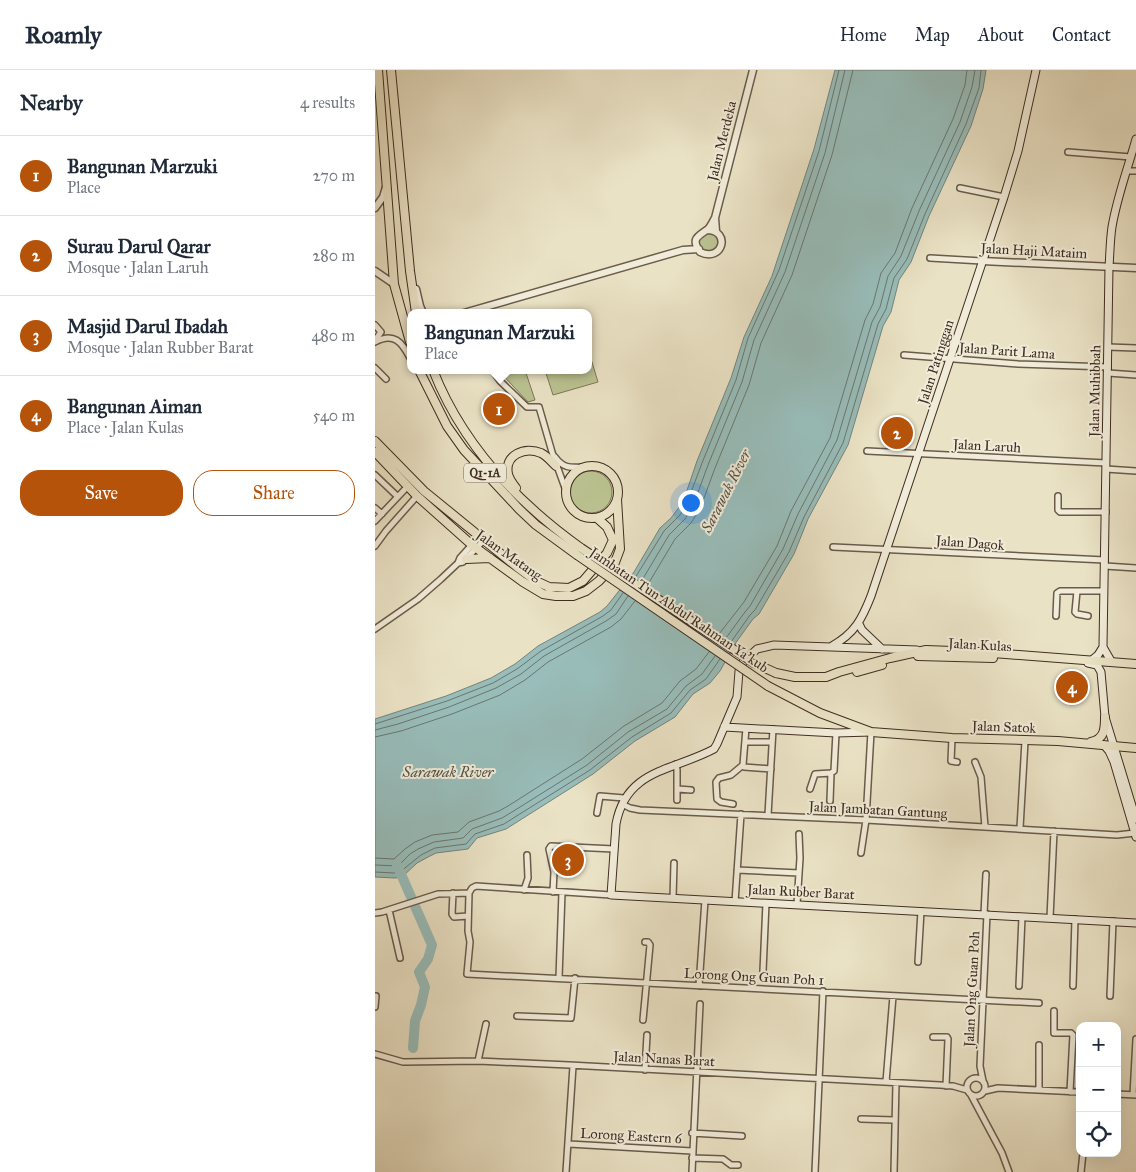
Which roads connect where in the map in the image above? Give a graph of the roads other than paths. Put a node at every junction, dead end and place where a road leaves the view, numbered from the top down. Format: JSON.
{"nodes":[{"id":1,"x":378,"y":70,"type":"edge"},
{"id":2,"x":391,"y":70,"type":"edge"},
{"id":3,"x":753,"y":70,"type":"edge"},
{"id":4,"x":1036,"y":70,"type":"edge"},
{"id":5,"x":1136,"y":139,"type":"edge"},
{"id":6,"x":1068,"y":152,"type":"dead end"},
{"id":7,"x":1131,"y":157,"type":"junction"},
{"id":8,"x":1128,"y":171,"type":"junction"},
{"id":9,"x":1136,"y":171,"type":"edge"},
{"id":10,"x":387,"y":183,"type":"junction"},
{"id":11,"x":960,"y":188,"type":"dead end"},
{"id":12,"x":1004,"y":196,"type":"junction"},
{"id":13,"x":375,"y":208,"type":"edge"},
{"id":14,"x":715,"y":218,"type":"junction"},
{"id":15,"x":707,"y":230,"type":"junction"},
{"id":16,"x":716,"y":231,"type":"junction"},
{"id":17,"x":697,"y":240,"type":"junction"},
{"id":18,"x":699,"y":249,"type":"junction"},
{"id":19,"x":683,"y":250,"type":"junction"},
{"id":20,"x":931,"y":258,"type":"dead end"},
{"id":21,"x":982,"y":261,"type":"junction"},
{"id":22,"x":1109,"y":267,"type":"junction"},
{"id":23,"x":1136,"y":268,"type":"edge"},
{"id":24,"x":375,"y":271,"type":"edge"},
{"id":25,"x":410,"y":271,"type":"junction"},
{"id":26,"x":394,"y":284,"type":"junction"},
{"id":27,"x":415,"y":309,"type":"edge"},
{"id":28,"x":421,"y":309,"type":"edge"},
{"id":29,"x":478,"y":309,"type":"edge"},
{"id":30,"x":375,"y":325,"type":"edge"},
{"id":31,"x":407,"y":331,"type":"edge"},
{"id":32,"x":375,"y":341,"type":"edge"},
{"id":33,"x":1109,"y":347,"type":"junction"},
{"id":34,"x":1136,"y":348,"type":"edge"},
{"id":35,"x":407,"y":352,"type":"edge"},
{"id":36,"x":904,"y":355,"type":"dead end"},
{"id":37,"x":950,"y":358,"type":"junction"},
{"id":38,"x":375,"y":368,"type":"edge"},
{"id":39,"x":1108,"y":370,"type":"junction"},
{"id":40,"x":421,"y":374,"type":"edge"},
{"id":41,"x":435,"y":374,"type":"edge"},
{"id":42,"x":495,"y":374,"type":"edge"},
{"id":43,"x":1136,"y":375,"type":"edge"},
{"id":44,"x":386,"y":379,"type":"dead end"},
{"id":45,"x":375,"y":441,"type":"edge"},
{"id":46,"x":867,"y":451,"type":"dead end"},
{"id":47,"x":375,"y":452,"type":"edge"},
{"id":48,"x":552,"y":452,"type":"junction"},
{"id":49,"x":919,"y":454,"type":"junction"},
{"id":50,"x":556,"y":466,"type":"junction"},
{"id":51,"x":1106,"y":466,"type":"junction"},
{"id":52,"x":583,"y":467,"type":"junction"},
{"id":53,"x":1136,"y":471,"type":"edge"},
{"id":54,"x":375,"y":475,"type":"edge"},
{"id":55,"x":407,"y":486,"type":"junction"},
{"id":56,"x":565,"y":488,"type":"junction"},
{"id":57,"x":397,"y":496,"type":"junction"},
{"id":58,"x":417,"y":496,"type":"junction"},
{"id":59,"x":1058,"y":496,"type":"dead end"},
{"id":60,"x":617,"y":499,"type":"junction"},
{"id":61,"x":527,"y":504,"type":"junction"},
{"id":62,"x":375,"y":508,"type":"edge"},
{"id":63,"x":1106,"y":512,"type":"junction"},
{"id":64,"x":382,"y":514,"type":"junction"},
{"id":65,"x":597,"y":518,"type":"junction"},
{"id":66,"x":375,"y":522,"type":"edge"},
{"id":67,"x":481,"y":538,"type":"junction"},
{"id":68,"x":375,"y":546,"type":"edge"},
{"id":69,"x":833,"y":547,"type":"dead end"},
{"id":70,"x":886,"y":549,"type":"junction"},
{"id":71,"x":470,"y":551,"type":"junction"},
{"id":72,"x":579,"y":552,"type":"junction"},
{"id":73,"x":489,"y":558,"type":"junction"},
{"id":74,"x":1105,"y":563,"type":"junction"},
{"id":75,"x":1136,"y":568,"type":"edge"},
{"id":76,"x":1077,"y":591,"type":"junction"},
{"id":77,"x":1103,"y":591,"type":"junction"},
{"id":78,"x":1056,"y":616,"type":"dead end"},
{"id":79,"x":1088,"y":616,"type":"dead end"},
{"id":80,"x":859,"y":624,"type":"junction"},
{"id":81,"x":375,"y":629,"type":"edge"},
{"id":82,"x":832,"y":646,"type":"junction"},
{"id":83,"x":1103,"y":647,"type":"junction"},
{"id":84,"x":883,"y":650,"type":"junction"},
{"id":85,"x":926,"y":650,"type":"junction"},
{"id":86,"x":1111,"y":661,"type":"junction"},
{"id":87,"x":1090,"y":662,"type":"junction"},
{"id":88,"x":1136,"y":665,"type":"edge"},
{"id":89,"x":776,"y":674,"type":"joint"},
{"id":90,"x":826,"y":677,"type":"junction"},
{"id":91,"x":768,"y":686,"type":"joint"},
{"id":92,"x":1105,"y":716,"type":"junction"},
{"id":93,"x":724,"y":727,"type":"junction"},
{"id":94,"x":745,"y":728,"type":"junction"},
{"id":95,"x":773,"y":729,"type":"junction"},
{"id":96,"x":871,"y":732,"type":"junction"},
{"id":97,"x":836,"y":733,"type":"junction"},
{"id":98,"x":952,"y":738,"type":"junction"},
{"id":99,"x":1025,"y":740,"type":"junction"},
{"id":100,"x":745,"y":742,"type":"junction"},
{"id":101,"x":772,"y":742,"type":"junction"},
{"id":102,"x":1087,"y":743,"type":"junction"},
{"id":103,"x":1104,"y":745,"type":"junction"},
{"id":104,"x":1115,"y":746,"type":"junction"},
{"id":105,"x":1136,"y":748,"type":"edge"},
{"id":106,"x":957,"y":762,"type":"dead end"},
{"id":107,"x":975,"y":762,"type":"dead end"},
{"id":108,"x":676,"y":764,"type":"junction"},
{"id":109,"x":743,"y":765,"type":"junction"},
{"id":110,"x":771,"y":769,"type":"junction"},
{"id":111,"x":831,"y":773,"type":"junction"},
{"id":112,"x":678,"y":789,"type":"junction"},
{"id":113,"x":810,"y":789,"type":"dead end"},
{"id":114,"x":691,"y":790,"type":"dead end"},
{"id":115,"x":677,"y":800,"type":"dead end"},
{"id":116,"x":830,"y":800,"type":"dead end"},
{"id":117,"x":623,"y":801,"type":"junction"},
{"id":118,"x":733,"y":804,"type":"dead end"},
{"id":119,"x":597,"y":813,"type":"dead end"},
{"id":120,"x":741,"y":814,"type":"junction"},
{"id":121,"x":768,"y":815,"type":"junction"},
{"id":122,"x":1136,"y":819,"type":"edge"},
{"id":123,"x":866,"y":820,"type":"junction"},
{"id":124,"x":985,"y":827,"type":"junction"},
{"id":125,"x":1020,"y":828,"type":"junction"},
{"id":126,"x":1054,"y":831,"type":"junction"},
{"id":127,"x":799,"y":834,"type":"dead end"},
{"id":128,"x":1135,"y":835,"type":"edge"},
{"id":129,"x":614,"y":848,"type":"junction"},
{"id":130,"x":861,"y":853,"type":"dead end"},
{"id":131,"x":527,"y":855,"type":"dead end"},
{"id":132,"x":675,"y":863,"type":"dead end"},
{"id":133,"x":737,"y":870,"type":"junction"},
{"id":134,"x":799,"y":872,"type":"junction"},
{"id":135,"x":986,"y":874,"type":"dead end"},
{"id":136,"x":524,"y":890,"type":"junction"},
{"id":137,"x":553,"y":892,"type":"junction"},
{"id":138,"x":562,"y":892,"type":"junction"},
{"id":139,"x":453,"y":893,"type":"junction"},
{"id":140,"x":469,"y":893,"type":"junction"},
{"id":141,"x":611,"y":895,"type":"junction"},
{"id":142,"x":673,"y":898,"type":"junction"},
{"id":143,"x":705,"y":900,"type":"junction"},
{"id":144,"x":735,"y":902,"type":"junction"},
{"id":145,"x":765,"y":903,"type":"junction"},
{"id":146,"x":797,"y":904,"type":"junction"},
{"id":147,"x":389,"y":910,"type":"junction"},
{"id":148,"x":921,"y":911,"type":"junction"},
{"id":149,"x":375,"y":913,"type":"edge"},
{"id":150,"x":985,"y":914,"type":"junction"},
{"id":151,"x":468,"y":916,"type":"junction"},
{"id":152,"x":1022,"y":917,"type":"junction"},
{"id":153,"x":1050,"y":918,"type":"junction"},
{"id":154,"x":1075,"y":919,"type":"junction"},
{"id":155,"x":1113,"y":921,"type":"junction"},
{"id":156,"x":1136,"y":923,"type":"edge"},
{"id":157,"x":645,"y":942,"type":"dead end"},
{"id":158,"x":400,"y":958,"type":"dead end"},
{"id":159,"x":918,"y":962,"type":"dead end"},
{"id":160,"x":763,"y":971,"type":"dead end"},
{"id":161,"x":559,"y":978,"type":"junction"},
{"id":162,"x":575,"y":978,"type":"junction"},
{"id":163,"x":647,"y":983,"type":"junction"},
{"id":164,"x":699,"y":986,"type":"junction"},
{"id":165,"x":1019,"y":986,"type":"dead end"},
{"id":166,"x":1073,"y":986,"type":"dead end"},
{"id":167,"x":823,"y":991,"type":"junction"},
{"id":168,"x":376,"y":996,"type":"dead end"},
{"id":169,"x":893,"y":996,"type":"junction"},
{"id":170,"x":1110,"y":996,"type":"dead end"},
{"id":171,"x":983,"y":1001,"type":"junction"},
{"id":172,"x":1039,"y":1003,"type":"dead end"},
{"id":173,"x":700,"y":1004,"type":"dead end"},
{"id":174,"x":375,"y":1007,"type":"edge"},
{"id":175,"x":1054,"y":1011,"type":"dead end"},
{"id":176,"x":517,"y":1016,"type":"dead end"},
{"id":177,"x":643,"y":1020,"type":"dead end"},
{"id":178,"x":486,"y":1024,"type":"dead end"},
{"id":179,"x":647,"y":1035,"type":"dead end"},
{"id":180,"x":933,"y":1037,"type":"dead end"},
{"id":181,"x":1136,"y":1039,"type":"edge"},
{"id":182,"x":1039,"y":1045,"type":"dead end"},
{"id":183,"x":375,"y":1054,"type":"edge"},
{"id":184,"x":478,"y":1061,"type":"junction"},
{"id":185,"x":573,"y":1066,"type":"junction"},
{"id":186,"x":980,"y":1066,"type":"junction"},
{"id":187,"x":645,"y":1070,"type":"junction"},
{"id":188,"x":696,"y":1072,"type":"junction"},
{"id":189,"x":819,"y":1078,"type":"junction"},
{"id":190,"x":970,"y":1080,"type":"junction"},
{"id":191,"x":886,"y":1082,"type":"junction"},
{"id":192,"x":983,"y":1082,"type":"junction"},
{"id":193,"x":896,"y":1083,"type":"junction"},
{"id":194,"x":946,"y":1086,"type":"junction"},
{"id":195,"x":953,"y":1086,"type":"junction"},
{"id":196,"x":998,"y":1088,"type":"junction"},
{"id":197,"x":985,"y":1090,"type":"junction"},
{"id":198,"x":1039,"y":1090,"type":"junction"},
{"id":199,"x":1070,"y":1092,"type":"junction"},
{"id":200,"x":1076,"y":1092,"type":"edge"},
{"id":201,"x":969,"y":1093,"type":"junction"},
{"id":202,"x":1121,"y":1094,"type":"edge"},
{"id":203,"x":1135,"y":1095,"type":"edge"},
{"id":204,"x":979,"y":1096,"type":"junction"},
{"id":205,"x":978,"y":1106,"type":"junction"},
{"id":206,"x":861,"y":1119,"type":"dead end"},
{"id":207,"x":895,"y":1120,"type":"junction"},
{"id":208,"x":693,"y":1133,"type":"junction"},
{"id":209,"x":742,"y":1136,"type":"dead end"},
{"id":210,"x":569,"y":1144,"type":"junction"},
{"id":211,"x":692,"y":1151,"type":"junction"},
{"id":212,"x":1083,"y":1157,"type":"edge"},
{"id":213,"x":692,"y":1158,"type":"junction"},
{"id":214,"x":738,"y":1164,"type":"dead end"},
{"id":215,"x":566,"y":1172,"type":"edge"},
{"id":216,"x":692,"y":1172,"type":"edge"},
{"id":217,"x":815,"y":1172,"type":"edge"},
{"id":218,"x":894,"y":1172,"type":"edge"},
{"id":219,"x":1009,"y":1172,"type":"edge"},
{"id":220,"x":1081,"y":1172,"type":"edge"}],
"edges":[{"from":1,"to":10,"type":"main road"},
{"from":2,"to":25,"type":"main road"},
{"from":3,"to":14,"type":"street","name":"Jalan Merdeka"},
{"from":4,"to":12,"type":"main road","name":"Jalan Patinggan"},
{"from":5,"to":7,"type":"main road","name":"Jalan Muhibbah"},
{"from":6,"to":7,"type":"street"},
{"from":7,"to":8,"type":"main road","name":"Jalan Muhibbah"},
{"from":8,"to":9,"type":"street"},
{"from":8,"to":22,"type":"main road","name":"Jalan Muhibbah"},
{"from":10,"to":13,"type":"street"},
{"from":10,"to":26,"type":"main road"},
{"from":11,"to":12,"type":"street"},
{"from":12,"to":21,"type":"main road","name":"Jalan Patinggan"},
{"from":14,"to":15,"type":"street"},
{"from":14,"to":16,"type":"street"},
{"from":15,"to":16,"type":"street"},
{"from":15,"to":17,"type":"street"},
{"from":16,"to":18,"type":"street"},
{"from":17,"to":18,"type":"street"},
{"from":17,"to":19,"type":"street"},
{"from":18,"to":19,"type":"street"},
{"from":19,"to":29,"type":"street"},
{"from":20,"to":21,"type":"street","name":"Jalan Haji Mataim"},
{"from":21,"to":22,"type":"street","name":"Jalan Haji Mataim"},
{"from":21,"to":37,"type":"main road","name":"Jalan Patinggan"},
{"from":22,"to":23,"type":"street","name":"Jalan Haji Mataim"},
{"from":22,"to":33,"type":"main road","name":"Jalan Muhibbah"},
{"from":24,"to":26,"type":"street"},
{"from":25,"to":27,"type":"main road"},
{"from":25,"to":28,"type":"street"},
{"from":26,"to":31,"type":"main road"},
{"from":30,"to":32,"type":"street"},
{"from":32,"to":35,"type":"street"},
{"from":33,"to":34,"type":"street"},
{"from":33,"to":39,"type":"main road","name":"Jalan Muhibbah"},
{"from":36,"to":37,"type":"street","name":"Jalan Parit Lama"},
{"from":37,"to":39,"type":"street","name":"Jalan Parit Lama"},
{"from":37,"to":49,"type":"main road","name":"Jalan Patinggan"},
{"from":38,"to":44,"type":"street"},
{"from":39,"to":43,"type":"street","name":"Jalan Parit Lama"},
{"from":39,"to":51,"type":"main road","name":"Jalan Muhibbah"},
{"from":40,"to":72,"type":"main road","number":"Q1-1A"},
{"from":41,"to":61,"type":"main road"},
{"from":42,"to":48,"type":"street"},
{"from":45,"to":67,"type":"main road","name":"Jalan Matang"},
{"from":46,"to":49,"type":"street","name":"Jalan Laruh"},
{"from":47,"to":55,"type":"main road","name":"Jalan Matang"},
{"from":48,"to":50,"type":"street"},
{"from":48,"to":52,"type":"street"},
{"from":49,"to":51,"type":"street","name":"Jalan Laruh"},
{"from":49,"to":70,"type":"main road","name":"Jalan Patinggan"},
{"from":50,"to":56,"type":"street"},
{"from":50,"to":61,"type":"main road"},
{"from":51,"to":53,"type":"street","name":"Jalan Laruh"},
{"from":51,"to":63,"type":"main road","name":"Jalan Muhibbah"},
{"from":52,"to":56,"type":"main road"},
{"from":52,"to":60,"type":"main road"},
{"from":54,"to":57,"type":"street"},
{"from":55,"to":57,"type":"street"},
{"from":55,"to":58,"type":"main road","name":"Jalan Matang"},
{"from":56,"to":65,"type":"main road"},
{"from":57,"to":64,"type":"street"},
{"from":58,"to":68,"type":"street"},
{"from":58,"to":71,"type":"main road","name":"Jalan Matang"},
{"from":59,"to":63,"type":"street"},
{"from":60,"to":65,"type":"main road"},
{"from":60,"to":73,"type":"main road","name":"Jalan Matang"},
{"from":61,"to":72,"type":"main road"},
{"from":62,"to":64,"type":"street"},
{"from":63,"to":74,"type":"main road","name":"Jalan Muhibbah"},
{"from":64,"to":66,"type":"street"},
{"from":65,"to":67,"type":"main road","name":"Jalan Matang"},
{"from":67,"to":71,"type":"street"},
{"from":69,"to":70,"type":"street","name":"Jalan Dagok"},
{"from":70,"to":74,"type":"street","name":"Jalan Dagok"},
{"from":70,"to":80,"type":"main road","name":"Jalan Patinggan"},
{"from":71,"to":73,"type":"main road","name":"Jalan Matang"},
{"from":71,"to":73,"type":"main road"},
{"from":71,"to":81,"type":"street"},
{"from":72,"to":89,"type":"main road","name":"Jambatan Tun Abdul Rahman Ya'kub","bridge":true},
{"from":72,"to":91,"type":"main road","name":"Jambatan Tun Abdul Rahman Ya'kub","bridge":true},
{"from":74,"to":75,"type":"street","name":"Jalan Dagok"},
{"from":74,"to":77,"type":"main road","name":"Jalan Muhibbah"},
{"from":76,"to":77,"type":"street"},
{"from":76,"to":78,"type":"street"},
{"from":76,"to":79,"type":"street"},
{"from":77,"to":83,"type":"main road","name":"Jalan Muhibbah"},
{"from":80,"to":82,"type":"main road","name":"Jalan Patinggan"},
{"from":80,"to":84,"type":"main road"},
{"from":82,"to":84,"type":"main road","name":"Jalan Kulas"},
{"from":82,"to":93,"type":"main road","name":"Jalan Kulas"},
{"from":83,"to":86,"type":"main road","name":"Jalan Muhibbah"},
{"from":83,"to":87,"type":"main road"},
{"from":84,"to":85,"type":"main road","name":"Jalan Kulas"},
{"from":85,"to":87,"type":"main road","name":"Jalan Kulas"},
{"from":85,"to":90,"type":"main road","name":"Jalan Kulas"},
{"from":86,"to":87,"type":"main road","name":"Jalan Kulas"},
{"from":86,"to":88,"type":"main road","name":"Jalan Kulas"},
{"from":87,"to":88,"type":"main road","name":"Jalan Kulas"},
{"from":87,"to":90,"type":"main road","name":"Jalan Kulas"},
{"from":87,"to":92,"type":"main road"},
{"from":89,"to":90,"type":"main road","name":"Jalan Kulas"},
{"from":91,"to":96,"type":"main road","name":"Jalan Satok"},
{"from":92,"to":102,"type":"main road"},
{"from":92,"to":104,"type":"main road"},
{"from":93,"to":94,"type":"main road","name":"Jalan Satok"},
{"from":93,"to":108,"type":"main road","name":"Jalan Kulas"},
{"from":94,"to":95,"type":"main road","name":"Jalan Satok"},
{"from":94,"to":100,"type":"street"},
{"from":95,"to":97,"type":"main road","name":"Jalan Satok"},
{"from":95,"to":101,"type":"street"},
{"from":96,"to":97,"type":"main road","name":"Jalan Satok"},
{"from":96,"to":98,"type":"main road","name":"Jalan Satok"},
{"from":96,"to":123,"type":"street"},
{"from":97,"to":111,"type":"street"},
{"from":98,"to":99,"type":"main road","name":"Jalan Satok"},
{"from":98,"to":106,"type":"street"},
{"from":99,"to":102,"type":"main road","name":"Jalan Satok"},
{"from":99,"to":125,"type":"street"},
{"from":100,"to":101,"type":"street"},
{"from":100,"to":109,"type":"street"},
{"from":101,"to":110,"type":"street"},
{"from":102,"to":103,"type":"main road","name":"Jalan Satok"},
{"from":103,"to":104,"type":"main road","name":"Jalan Satok"},
{"from":103,"to":128,"type":"main road"},
{"from":104,"to":105,"type":"main road","name":"Jalan Satok"},
{"from":104,"to":122,"type":"main road"},
{"from":107,"to":124,"type":"street"},
{"from":108,"to":112,"type":"street"},
{"from":108,"to":117,"type":"main road","name":"Jalan Kulas"},
{"from":109,"to":110,"type":"street"},
{"from":109,"to":118,"type":"street"},
{"from":110,"to":121,"type":"street"},
{"from":111,"to":113,"type":"street"},
{"from":111,"to":116,"type":"street"},
{"from":112,"to":114,"type":"street"},
{"from":112,"to":115,"type":"street"},
{"from":117,"to":119,"type":"street","name":"Jalan Jambatan Gantung"},
{"from":117,"to":120,"type":"street","name":"Jalan Jambatan Gantung"},
{"from":117,"to":129,"type":"main road"},
{"from":120,"to":121,"type":"street","name":"Jalan Jambatan Gantung"},
{"from":120,"to":133,"type":"street"},
{"from":121,"to":123,"type":"street","name":"Jalan Jambatan Gantung"},
{"from":123,"to":124,"type":"street","name":"Jalan Jambatan Gantung"},
{"from":123,"to":130,"type":"street"},
{"from":124,"to":125,"type":"street","name":"Jalan Jambatan Gantung"},
{"from":125,"to":126,"type":"street","name":"Jalan Jambatan Gantung"},
{"from":126,"to":128,"type":"street","name":"Jalan Jambatan Gantung"},
{"from":126,"to":153,"type":"street"},
{"from":127,"to":134,"type":"street"},
{"from":129,"to":137,"type":"street"},
{"from":129,"to":141,"type":"main road"},
{"from":131,"to":136,"type":"street"},
{"from":132,"to":142,"type":"street"},
{"from":133,"to":134,"type":"street"},
{"from":133,"to":144,"type":"street"},
{"from":134,"to":146,"type":"street"},
{"from":135,"to":150,"type":"street","name":"Jalan Ong Guan Poh"},
{"from":136,"to":137,"type":"street","name":"Jalan Rubber Barat"},
{"from":136,"to":140,"type":"street","name":"Jalan Rubber Barat"},
{"from":137,"to":138,"type":"street","name":"Jalan Rubber Barat"},
{"from":138,"to":141,"type":"street","name":"Jalan Rubber Barat"},
{"from":138,"to":161,"type":"street"},
{"from":139,"to":140,"type":"street","name":"Jalan Rubber Barat"},
{"from":139,"to":147,"type":"street","name":"Jalan Rubber Barat"},
{"from":139,"to":151,"type":"street"},
{"from":140,"to":151,"type":"street"},
{"from":141,"to":142,"type":"main road","name":"Jalan Rubber Barat"},
{"from":142,"to":143,"type":"main road","name":"Jalan Rubber Barat"},
{"from":143,"to":144,"type":"main road","name":"Jalan Rubber Barat"},
{"from":143,"to":164,"type":"street"},
{"from":144,"to":145,"type":"main road","name":"Jalan Rubber Barat"},
{"from":145,"to":146,"type":"main road","name":"Jalan Rubber Barat"},
{"from":145,"to":160,"type":"street"},
{"from":146,"to":148,"type":"main road","name":"Jalan Rubber Barat"},
{"from":147,"to":149,"type":"street","name":"Jalan Rubber Barat"},
{"from":147,"to":158,"type":"street"},
{"from":148,"to":150,"type":"main road","name":"Jalan Rubber Barat"},
{"from":148,"to":159,"type":"street"},
{"from":150,"to":152,"type":"main road","name":"Jalan Rubber Barat"},
{"from":150,"to":171,"type":"street","name":"Jalan Ong Guan Poh"},
{"from":151,"to":161,"type":"street","name":"Lorong Ong Guan Poh 1"},
{"from":152,"to":153,"type":"main road","name":"Jalan Rubber Barat"},
{"from":152,"to":165,"type":"street"},
{"from":153,"to":154,"type":"main road","name":"Jalan Rubber Barat"},
{"from":154,"to":155,"type":"main road","name":"Jalan Rubber Barat"},
{"from":154,"to":166,"type":"street"},
{"from":155,"to":156,"type":"main road","name":"Jalan Rubber Barat"},
{"from":155,"to":170,"type":"street"},
{"from":157,"to":163,"type":"street"},
{"from":161,"to":162,"type":"street","name":"Lorong Ong Guan Poh 1"},
{"from":162,"to":163,"type":"street","name":"Lorong Ong Guan Poh 1"},
{"from":162,"to":176,"type":"street"},
{"from":163,"to":164,"type":"street","name":"Lorong Ong Guan Poh 1"},
{"from":163,"to":177,"type":"street"},
{"from":164,"to":167,"type":"street","name":"Lorong Ong Guan Poh 1"},
{"from":167,"to":169,"type":"street","name":"Lorong Ong Guan Poh 1"},
{"from":167,"to":189,"type":"street"},
{"from":168,"to":174,"type":"street"},
{"from":169,"to":171,"type":"street","name":"Lorong Ong Guan Poh 1"},
{"from":169,"to":191,"type":"street"},
{"from":171,"to":172,"type":"street","name":"Lorong Ong Guan Poh 1"},
{"from":171,"to":186,"type":"street","name":"Jalan Ong Guan Poh"},
{"from":173,"to":188,"type":"street"},
{"from":175,"to":199,"type":"street"},
{"from":178,"to":184,"type":"street"},
{"from":179,"to":187,"type":"street"},
{"from":180,"to":194,"type":"street"},
{"from":181,"to":203,"type":"street"},
{"from":182,"to":198,"type":"street"},
{"from":183,"to":184,"type":"street","name":"Jalan Nanas Barat"},
{"from":184,"to":185,"type":"street","name":"Jalan Nanas Barat"},
{"from":185,"to":187,"type":"street","name":"Jalan Nanas Barat"},
{"from":185,"to":210,"type":"street"},
{"from":186,"to":190,"type":"street","name":"Jalan Ong Guan Poh"},
{"from":186,"to":192,"type":"street","name":"Jalan Ong Guan Poh"},
{"from":187,"to":188,"type":"street","name":"Jalan Nanas Barat"},
{"from":188,"to":189,"type":"street","name":"Jalan Nanas Barat"},
{"from":188,"to":208,"type":"street"},
{"from":189,"to":191,"type":"street","name":"Jalan Nanas Barat"},
{"from":189,"to":217,"type":"street"},
{"from":190,"to":192,"type":"street"},
{"from":190,"to":195,"type":"street","name":"Jalan Nanas Barat"},
{"from":190,"to":201,"type":"street"},
{"from":191,"to":193,"type":"street","name":"Jalan Nanas Barat"},
{"from":192,"to":196,"type":"street"},
{"from":192,"to":197,"type":"street"},
{"from":193,"to":194,"type":"street","name":"Jalan Nanas Barat"},
{"from":193,"to":207,"type":"street"},
{"from":194,"to":195,"type":"street","name":"Jalan Nanas Barat"},
{"from":195,"to":201,"type":"street","name":"Jalan Nanas Barat"},
{"from":196,"to":197,"type":"street"},
{"from":196,"to":198,"type":"street"},
{"from":197,"to":204,"type":"street"},
{"from":198,"to":199,"type":"street"},
{"from":199,"to":200,"type":"street"},
{"from":201,"to":204,"type":"street"},
{"from":201,"to":205,"type":"street"},
{"from":202,"to":203,"type":"street"},
{"from":204,"to":205,"type":"street"},
{"from":205,"to":219,"type":"street"},
{"from":206,"to":207,"type":"street"},
{"from":207,"to":218,"type":"street"},
{"from":208,"to":209,"type":"street"},
{"from":208,"to":211,"type":"street"},
{"from":210,"to":211,"type":"street","name":"Lorong Eastern 6"},
{"from":210,"to":215,"type":"street"},
{"from":211,"to":213,"type":"street"},
{"from":212,"to":220,"type":"street"},
{"from":213,"to":214,"type":"street"},
{"from":213,"to":216,"type":"street"}]}
